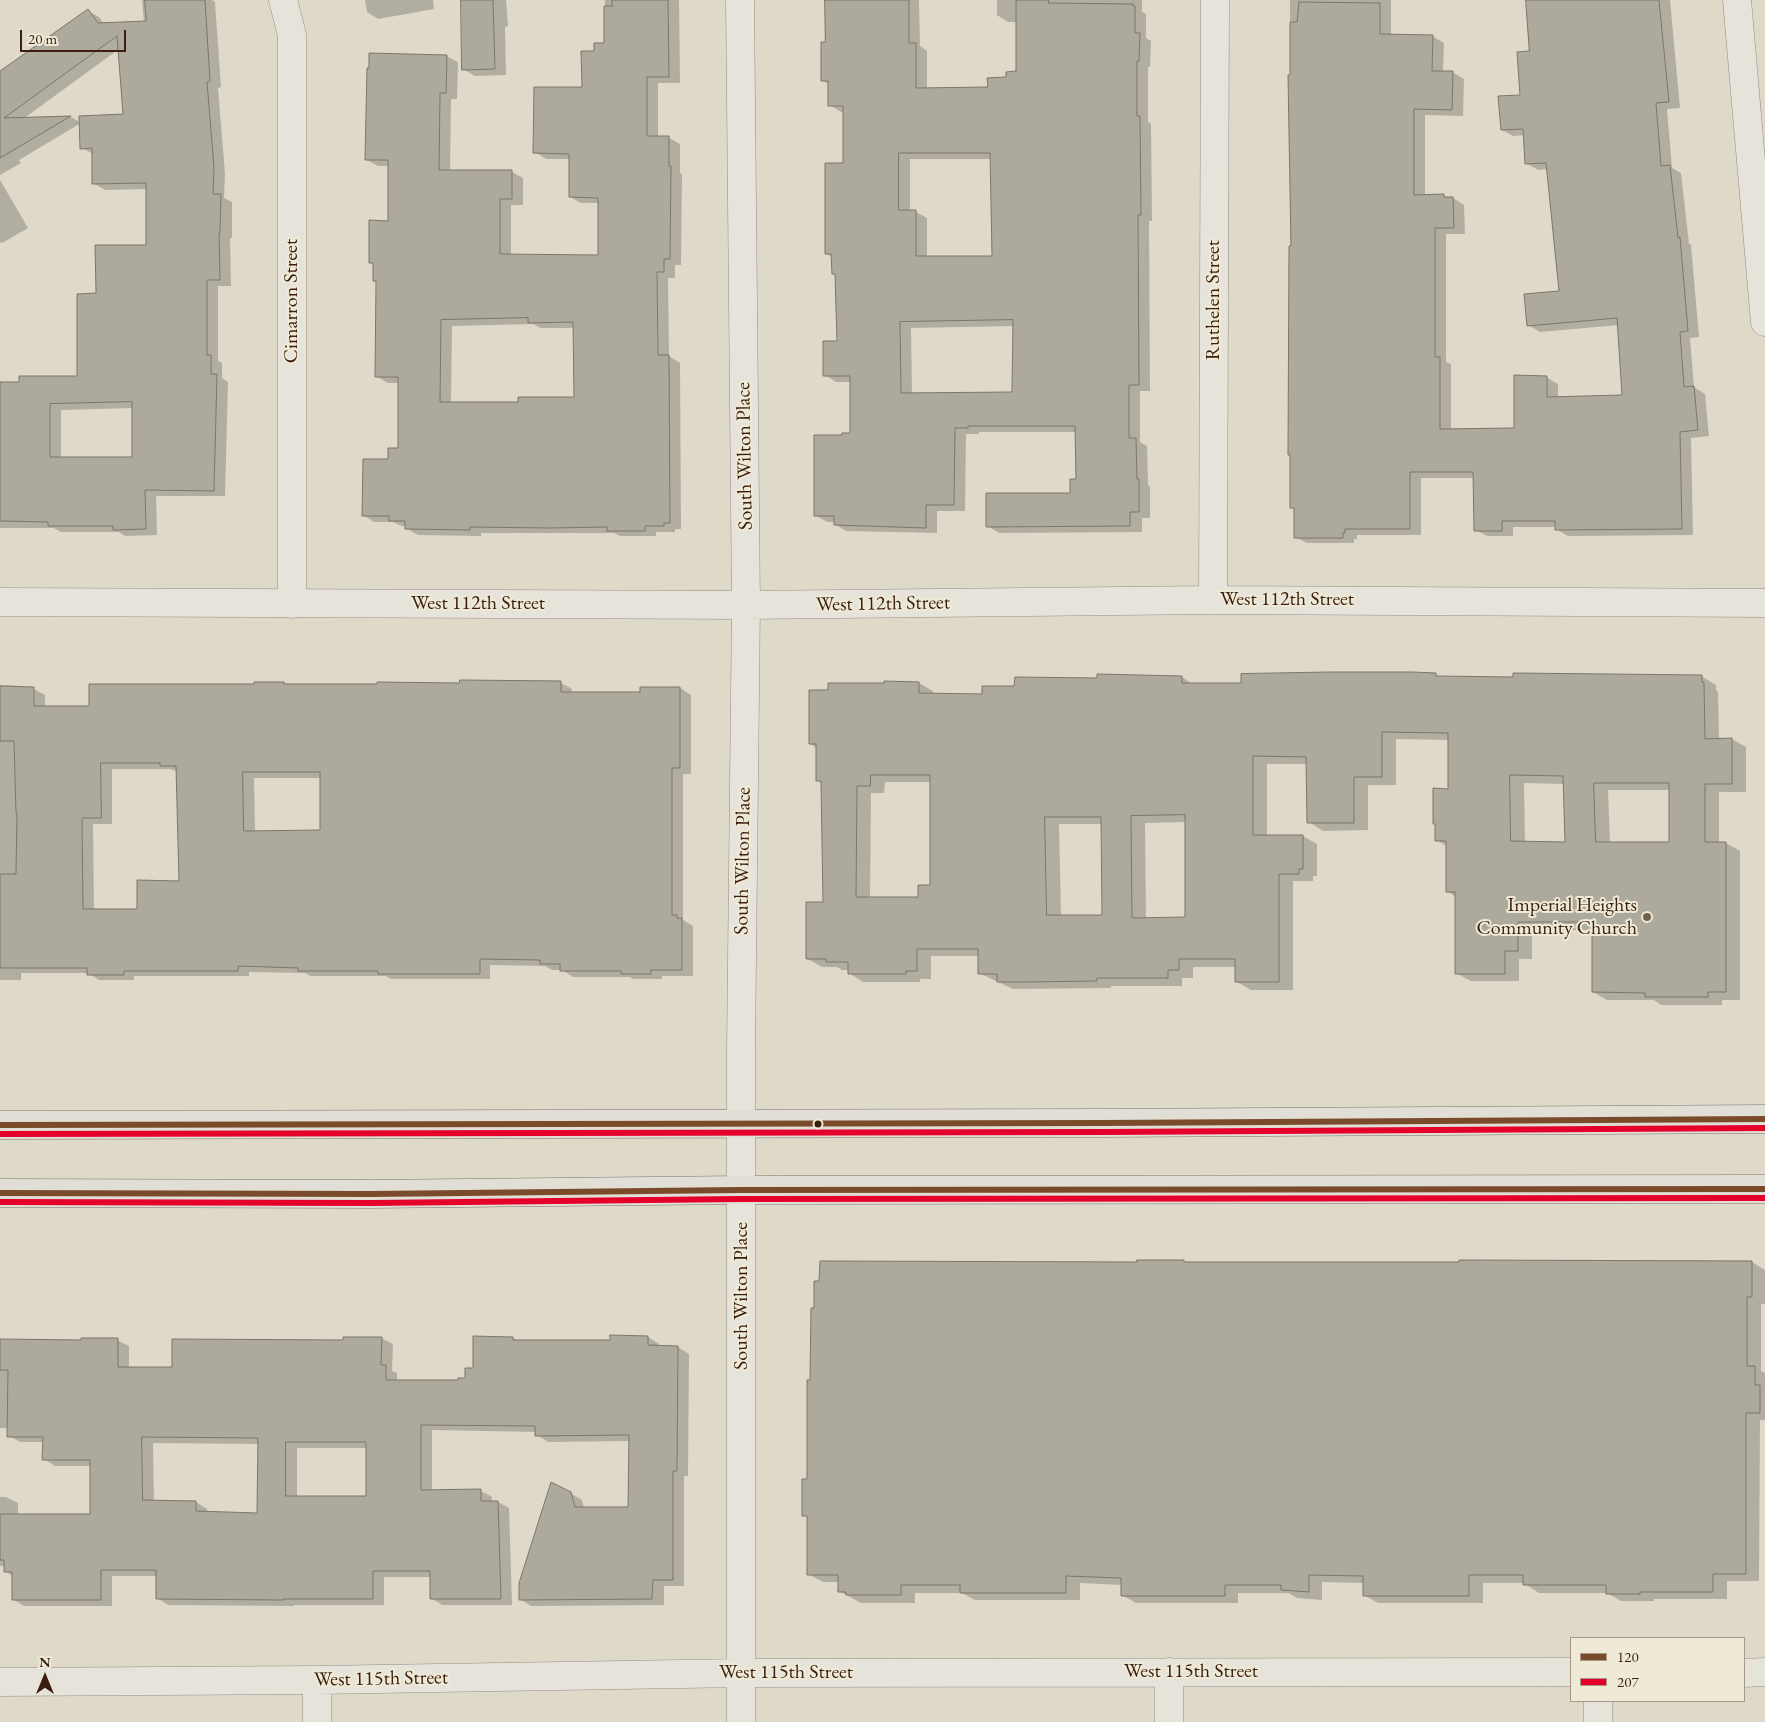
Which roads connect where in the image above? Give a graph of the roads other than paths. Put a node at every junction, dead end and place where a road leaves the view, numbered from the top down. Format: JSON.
{"nodes":[{"id":1,"x":283,"y":0,"type":"edge"},
{"id":2,"x":740,"y":0,"type":"edge"},
{"id":3,"x":1215,"y":0,"type":"edge"},
{"id":4,"x":1737,"y":0,"type":"edge"},
{"id":5,"x":1765,"y":322,"type":"edge"},
{"id":6,"x":1213,"y":600,"type":"junction"},
{"id":7,"x":0,"y":602,"type":"edge"},
{"id":8,"x":1765,"y":603,"type":"edge"},
{"id":9,"x":292,"y":604,"type":"junction"},
{"id":10,"x":746,"y":605,"type":"junction"},
{"id":11,"x":1765,"y":1119,"type":"edge"},
{"id":12,"x":741,"y":1123,"type":"junction"},
{"id":13,"x":0,"y":1125,"type":"edge"},
{"id":14,"x":1765,"y":1189,"type":"edge"},
{"id":15,"x":741,"y":1190,"type":"junction"},
{"id":16,"x":0,"y":1193,"type":"edge"},
{"id":17,"x":1169,"y":1672,"type":"junction"},
{"id":18,"x":1570,"y":1672,"type":"edge"},
{"id":19,"x":1765,"y":1672,"type":"edge"},
{"id":20,"x":742,"y":1673,"type":"junction"},
{"id":21,"x":1745,"y":1673,"type":"edge"},
{"id":22,"x":318,"y":1680,"type":"junction"},
{"id":23,"x":0,"y":1682,"type":"edge"},
{"id":24,"x":1598,"y":1702,"type":"edge"},
{"id":25,"x":317,"y":1722,"type":"edge"},
{"id":26,"x":742,"y":1722,"type":"edge"},
{"id":27,"x":1170,"y":1722,"type":"edge"},
{"id":28,"x":1598,"y":1722,"type":"edge"}],
"edges":[{"from":1,"to":9,"type":"street","name":"Cimarron Street"},
{"from":2,"to":10,"type":"street","name":"South Wilton Place"},
{"from":3,"to":6,"type":"street","name":"Ruthelen Street"},
{"from":4,"to":5,"type":"street"},
{"from":6,"to":8,"type":"street","name":"West 112th Street"},
{"from":6,"to":10,"type":"street","name":"West 112th Street"},
{"from":7,"to":9,"type":"street","name":"West 112th Street"},
{"from":9,"to":10,"type":"street","name":"West 112th Street"},
{"from":10,"to":12,"type":"street","name":"South Wilton Place"},
{"from":11,"to":12,"type":"main road"},
{"from":12,"to":13,"type":"main road"},
{"from":12,"to":15,"type":"street","name":"South Wilton Place"},
{"from":14,"to":15,"type":"main road"},
{"from":15,"to":16,"type":"main road"},
{"from":15,"to":20,"type":"street","name":"South Wilton Place"},
{"from":17,"to":18,"type":"street","name":"West 115th Street"},
{"from":17,"to":20,"type":"street","name":"West 115th Street"},
{"from":17,"to":27,"type":"street"},
{"from":19,"to":21,"type":"street"},
{"from":20,"to":22,"type":"street","name":"West 115th Street"},
{"from":20,"to":26,"type":"street","name":"South Wilton Place"},
{"from":22,"to":23,"type":"street","name":"West 115th Street"},
{"from":22,"to":25,"type":"street"},
{"from":24,"to":28,"type":"street"}]}
